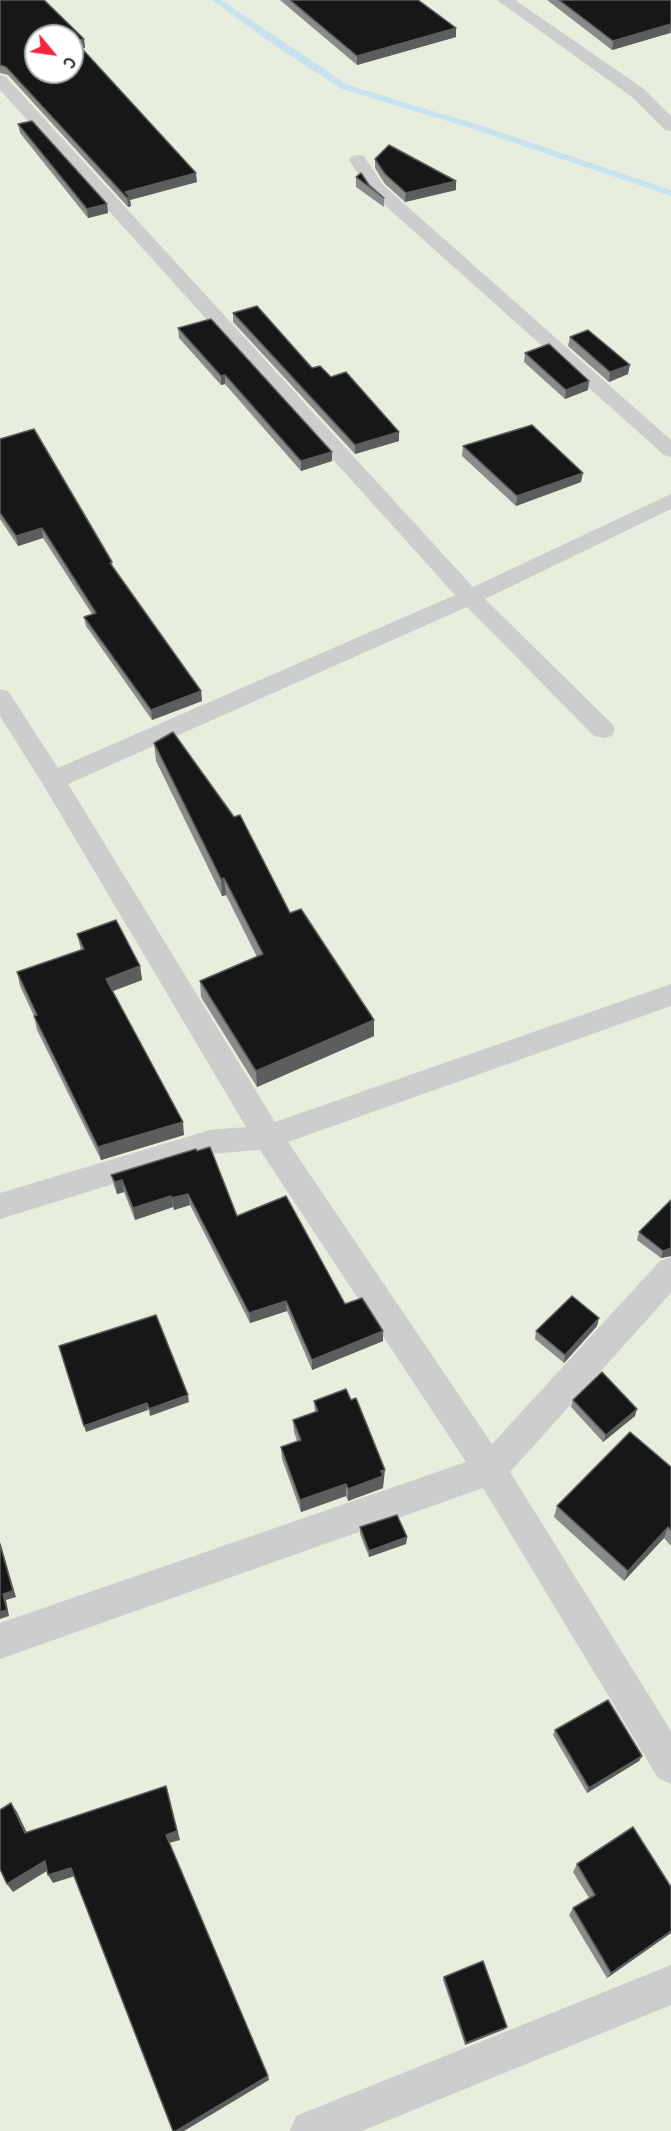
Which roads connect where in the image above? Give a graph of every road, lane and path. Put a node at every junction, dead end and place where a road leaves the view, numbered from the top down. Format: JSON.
{"nodes":[{"id":1,"x":505,"y":0,"type":"edge"},
{"id":2,"x":0,"y":80,"type":"edge"},
{"id":3,"x":671,"y":126,"type":"edge"},
{"id":4,"x":358,"y":160,"type":"dead end"},
{"id":5,"x":671,"y":451,"type":"edge"},
{"id":6,"x":671,"y":501,"type":"edge"},
{"id":7,"x":470,"y":597,"type":"junction"},
{"id":8,"x":4,"y":712,"type":"edge"},
{"id":9,"x":603,"y":730,"type":"dead end"},
{"id":10,"x":53,"y":780,"type":"junction"},
{"id":11,"x":671,"y":995,"type":"edge"},
{"id":12,"x":268,"y":1137,"type":"junction"},
{"id":13,"x":0,"y":1206,"type":"edge"},
{"id":14,"x":671,"y":1271,"type":"edge"},
{"id":15,"x":490,"y":1470,"type":"junction"},
{"id":16,"x":0,"y":1641,"type":"edge"},
{"id":17,"x":671,"y":1765,"type":"edge"},
{"id":18,"x":671,"y":1985,"type":"edge"},
{"id":19,"x":311,"y":2131,"type":"edge"}],
"edges":[{"from":1,"to":3,"type":"lane"},
{"from":2,"to":7,"type":"lane"},
{"from":4,"to":5,"type":"lane"},
{"from":6,"to":7,"type":"lane"},
{"from":7,"to":9,"type":"lane"},
{"from":7,"to":10,"type":"lane"},
{"from":8,"to":10,"type":"lane"},
{"from":10,"to":12,"type":"lane"},
{"from":11,"to":12,"type":"lane"},
{"from":12,"to":13,"type":"lane"},
{"from":12,"to":15,"type":"lane"},
{"from":14,"to":15,"type":"lane"},
{"from":15,"to":16,"type":"lane"},
{"from":15,"to":17,"type":"lane"},
{"from":18,"to":19,"type":"lane"}]}
